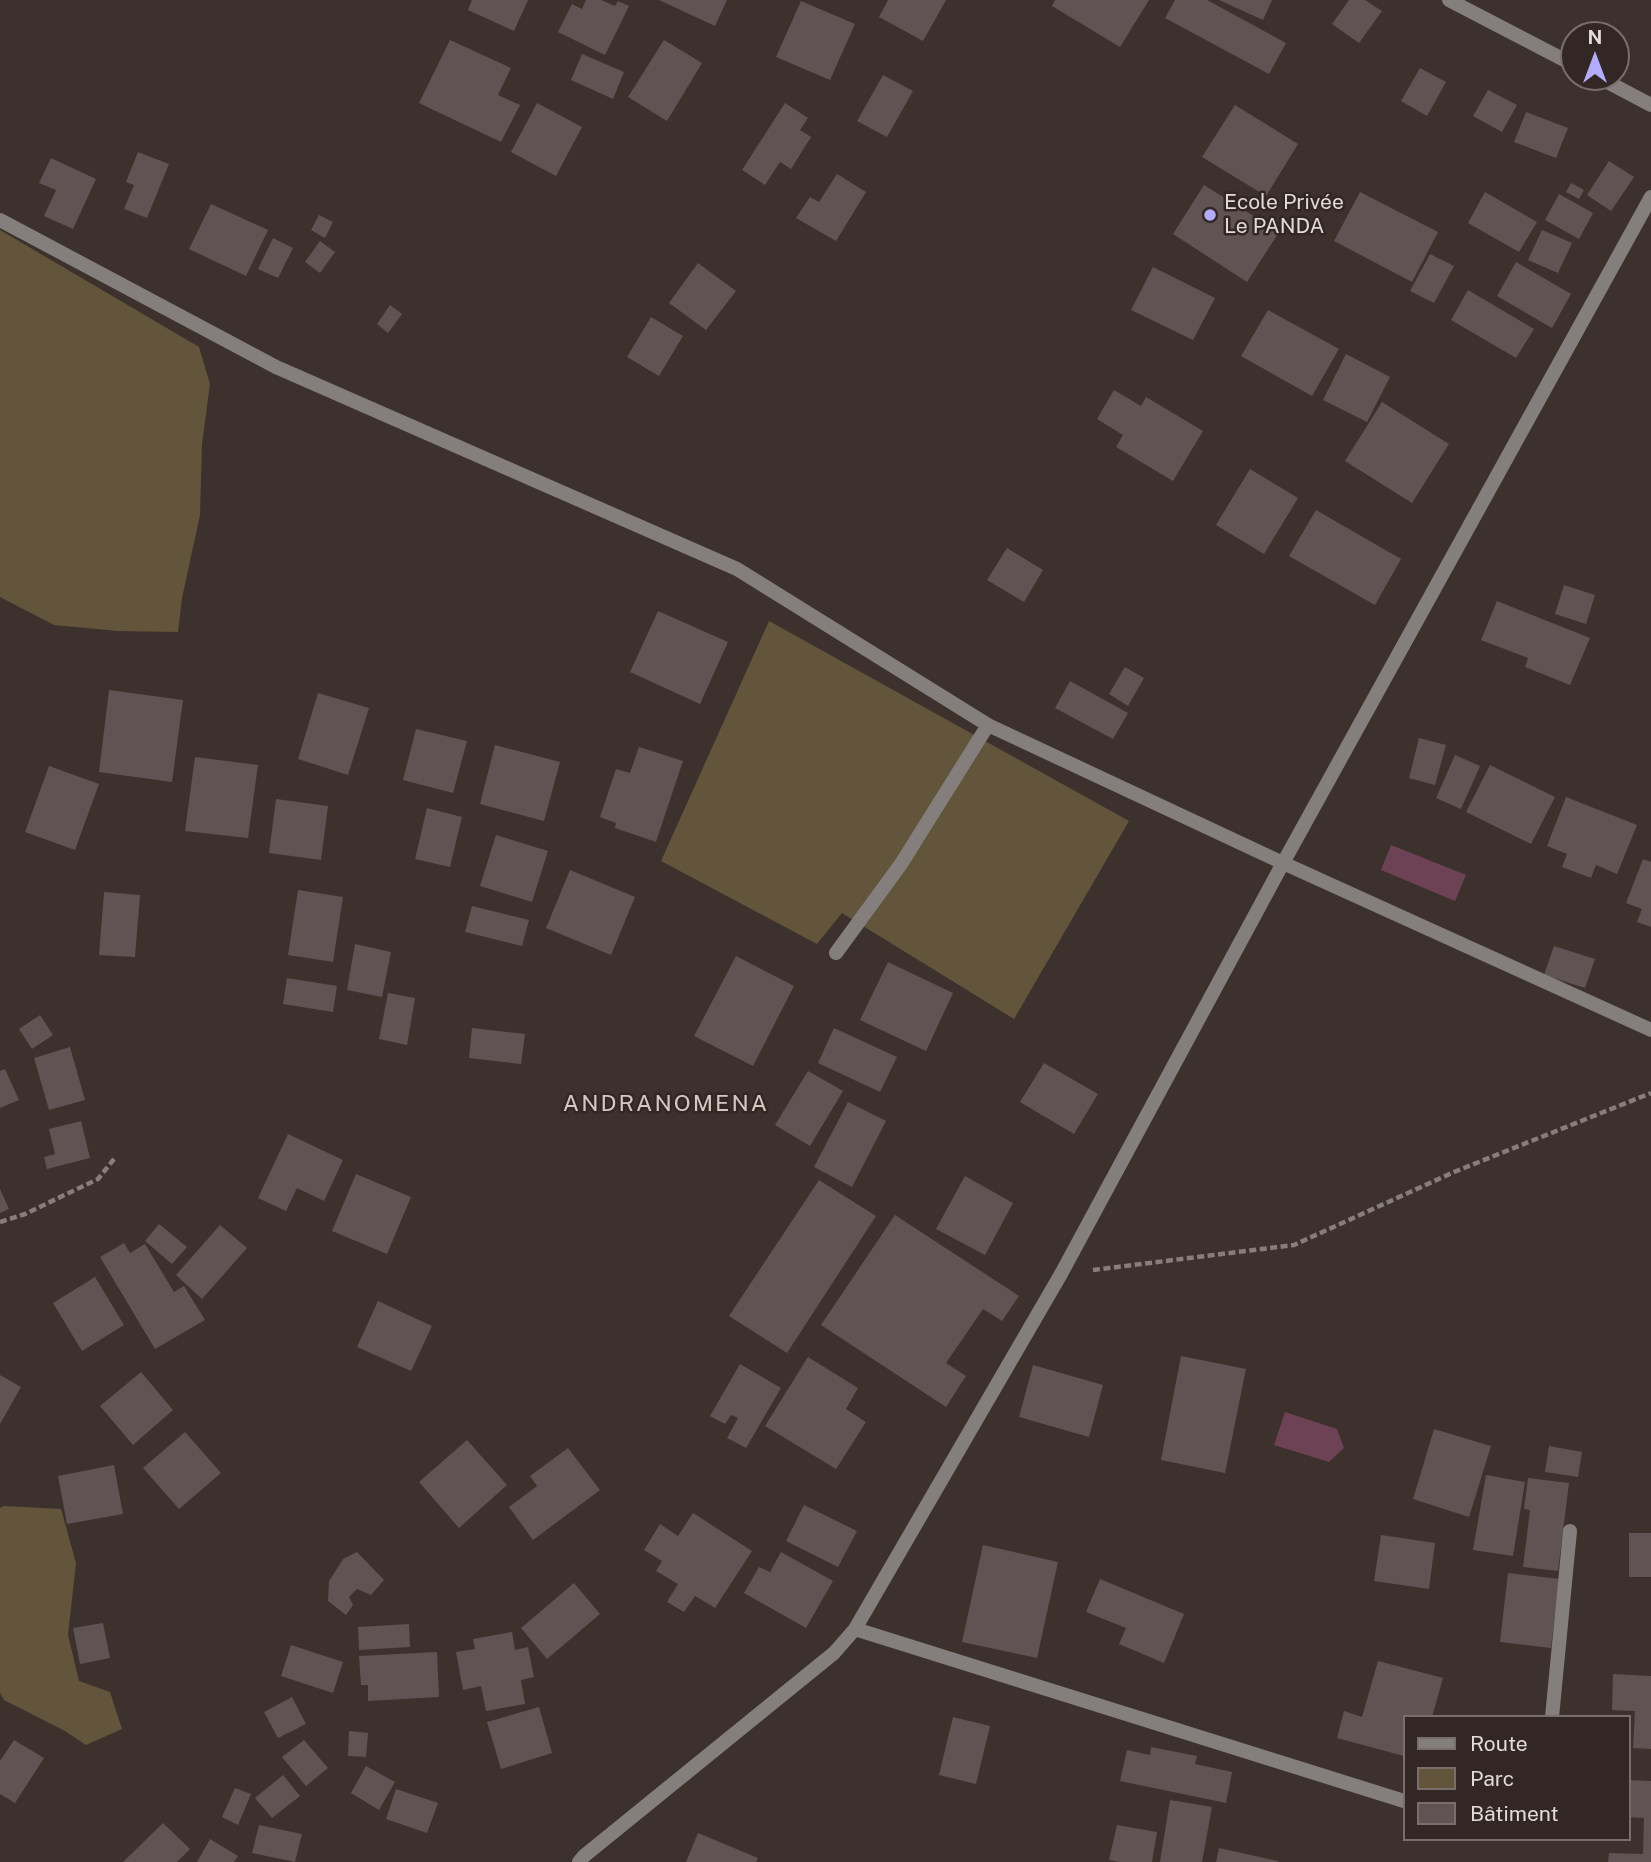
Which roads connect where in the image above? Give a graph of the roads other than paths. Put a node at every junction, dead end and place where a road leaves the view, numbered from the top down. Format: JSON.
{"nodes":[{"id":1,"x":1449,"y":0,"type":"edge"},
{"id":2,"x":1560,"y":58,"type":"edge"},
{"id":3,"x":1624,"y":91,"type":"edge"},
{"id":4,"x":1651,"y":105,"type":"edge"},
{"id":5,"x":1651,"y":197,"type":"edge"},
{"id":6,"x":0,"y":220,"type":"edge"},
{"id":7,"x":988,"y":725,"type":"junction"},
{"id":8,"x":1283,"y":863,"type":"junction"},
{"id":9,"x":836,"y":953,"type":"dead end"},
{"id":10,"x":1651,"y":1030,"type":"edge"},
{"id":11,"x":1570,"y":1531,"type":"dead end"},
{"id":12,"x":855,"y":1629,"type":"junction"},
{"id":13,"x":1552,"y":1715,"type":"edge"},
{"id":14,"x":1402,"y":1800,"type":"edge"},
{"id":15,"x":579,"y":1862,"type":"edge"}],
"edges":[{"from":1,"to":2,"type":"street"},
{"from":3,"to":4,"type":"street"},
{"from":5,"to":8,"type":"street"},
{"from":6,"to":7,"type":"street"},
{"from":7,"to":8,"type":"street"},
{"from":7,"to":9,"type":"street"},
{"from":8,"to":10,"type":"street"},
{"from":8,"to":12,"type":"street"},
{"from":11,"to":13,"type":"street"},
{"from":12,"to":14,"type":"street"},
{"from":12,"to":15,"type":"street"}]}
